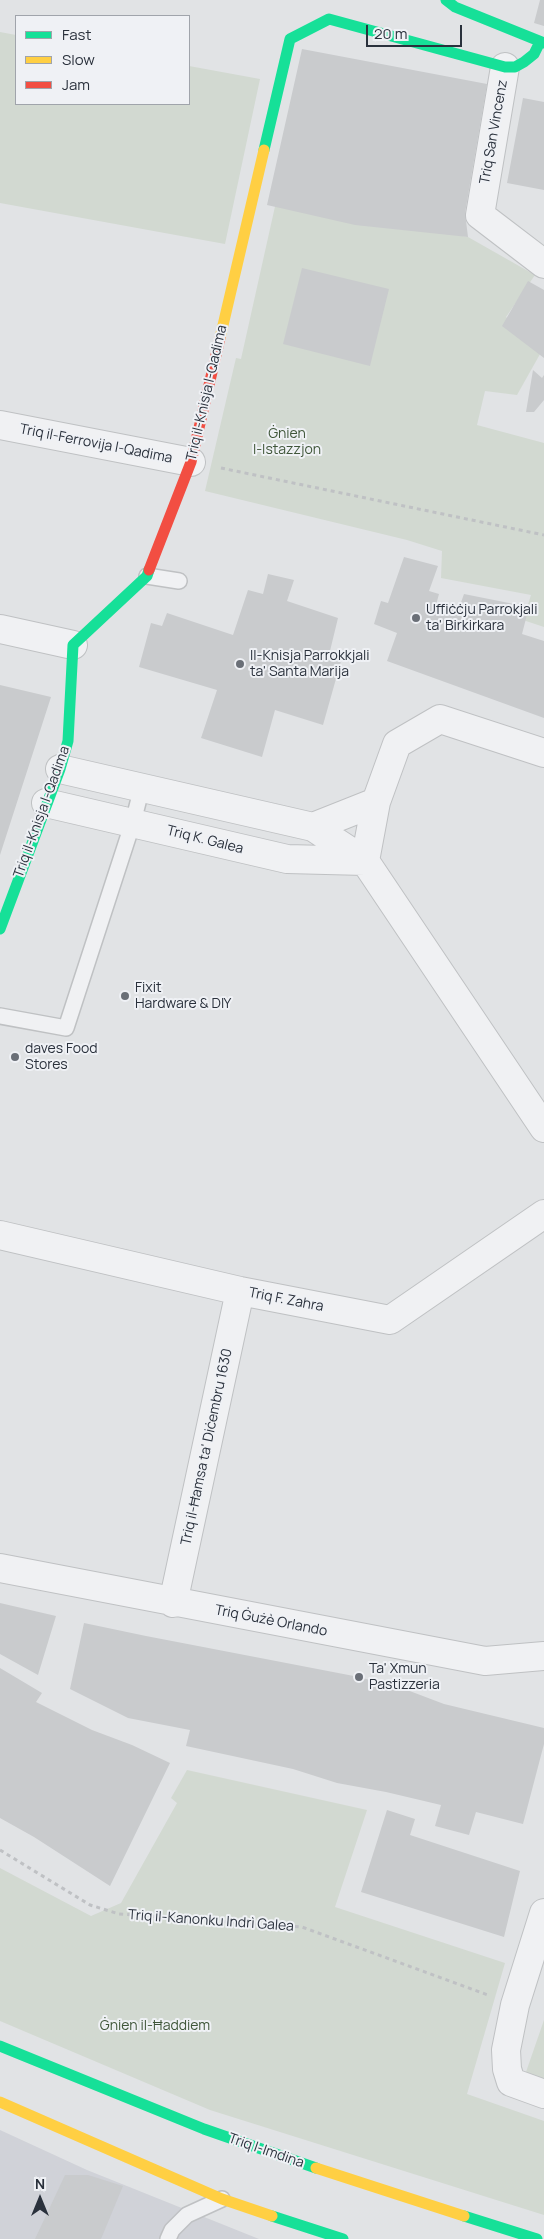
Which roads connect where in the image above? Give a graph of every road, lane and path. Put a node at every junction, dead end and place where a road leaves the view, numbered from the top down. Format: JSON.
{"nodes":[{"id":1,"x":458,"y":2,"type":"edge"},
{"id":2,"x":542,"y":43,"type":"edge"},
{"id":3,"x":505,"y":67,"type":"junction"},
{"id":4,"x":544,"y":264,"type":"edge"},
{"id":5,"x":0,"y":425,"type":"edge"},
{"id":6,"x":191,"y":462,"type":"junction"},
{"id":7,"x":544,"y":534,"type":"edge"},
{"id":8,"x":147,"y":576,"type":"junction"},
{"id":9,"x":179,"y":582,"type":"dead end"},
{"id":10,"x":0,"y":629,"type":"edge"},
{"id":11,"x":73,"y":645,"type":"junction"},
{"id":12,"x":544,"y":753,"type":"edge"},
{"id":13,"x":60,"y":769,"type":"junction"},
{"id":14,"x":142,"y":787,"type":"junction"},
{"id":15,"x":376,"y":802,"type":"junction"},
{"id":16,"x":46,"y":803,"type":"junction"},
{"id":17,"x":133,"y":822,"type":"junction"},
{"id":18,"x":313,"y":827,"type":"junction"},
{"id":19,"x":365,"y":861,"type":"junction"},
{"id":20,"x":0,"y":929,"type":"edge"},
{"id":21,"x":0,"y":1016,"type":"edge"},
{"id":22,"x":544,"y":1128,"type":"edge"},
{"id":23,"x":544,"y":1214,"type":"edge"},
{"id":24,"x":0,"y":1235,"type":"edge"},
{"id":25,"x":240,"y":1290,"type":"junction"},
{"id":26,"x":0,"y":1568,"type":"edge"},
{"id":27,"x":174,"y":1603,"type":"junction"},
{"id":28,"x":544,"y":1656,"type":"edge"},
{"id":29,"x":0,"y":1850,"type":"edge"},
{"id":30,"x":544,"y":1913,"type":"edge"},
{"id":31,"x":515,"y":2005,"type":"junction"},
{"id":32,"x":0,"y":2046,"type":"edge"},
{"id":33,"x":544,"y":2094,"type":"edge"},
{"id":34,"x":0,"y":2102,"type":"edge"},
{"id":35,"x":222,"y":2199,"type":"junction"},
{"id":36,"x":168,"y":2239,"type":"edge"},
{"id":37,"x":343,"y":2239,"type":"edge"},
{"id":38,"x":537,"y":2239,"type":"edge"}],
"edges":[{"from":1,"to":2,"type":"street"},
{"from":2,"to":3,"type":"street","name":"Triq San Vincenz"},
{"from":3,"to":4,"type":"street","name":"Triq San Vincenz"},
{"from":3,"to":6,"type":"street","name":"Triq il-Knisja l-Qadima"},
{"from":5,"to":6,"type":"street","name":"Triq il-Ferrovija l-Qadima"},
{"from":6,"to":7,"type":"path"},
{"from":6,"to":8,"type":"street","name":"Triq il-Knisja l-Qadima"},
{"from":8,"to":9,"type":"lane"},
{"from":8,"to":11,"type":"street","name":"Triq il-Knisja l-Qadima"},
{"from":10,"to":11,"type":"street"},
{"from":11,"to":13,"type":"street","name":"Triq il-Knisja l-Qadima"},
{"from":12,"to":15,"type":"street"},
{"from":13,"to":14,"type":"street"},
{"from":13,"to":16,"type":"street","name":"Triq il-Knisja l-Qadima"},
{"from":14,"to":17,"type":"lane"},
{"from":14,"to":18,"type":"street"},
{"from":15,"to":18,"type":"street"},
{"from":15,"to":19,"type":"street"},
{"from":16,"to":17,"type":"street","name":"Triq K. Galea"},
{"from":16,"to":20,"type":"street","name":"Triq il-Knisja l-Qadima"},
{"from":17,"to":19,"type":"street","name":"Triq K. Galea"},
{"from":17,"to":21,"type":"lane"},
{"from":18,"to":19,"type":"street"},
{"from":19,"to":22,"type":"street"},
{"from":23,"to":25,"type":"street","name":"Triq F. Zahra"},
{"from":24,"to":25,"type":"street","name":"Triq F. Zahra"},
{"from":25,"to":27,"type":"street","name":"Triq il-Ħamsa ta' Diċembru 1630"},
{"from":26,"to":27,"type":"street","name":"Triq Ġużè Orlando"},
{"from":27,"to":28,"type":"street","name":"Triq Ġużè Orlando"},
{"from":29,"to":31,"type":"path","name":"Triq il-Kanonku Indrì Galea"},
{"from":30,"to":31,"type":"street"},
{"from":31,"to":33,"type":"street"},
{"from":32,"to":38,"type":"street","name":"Triq l-Imdina"},
{"from":34,"to":35,"type":"street"},
{"from":35,"to":36,"type":"lane"},
{"from":35,"to":37,"type":"street"}]}
